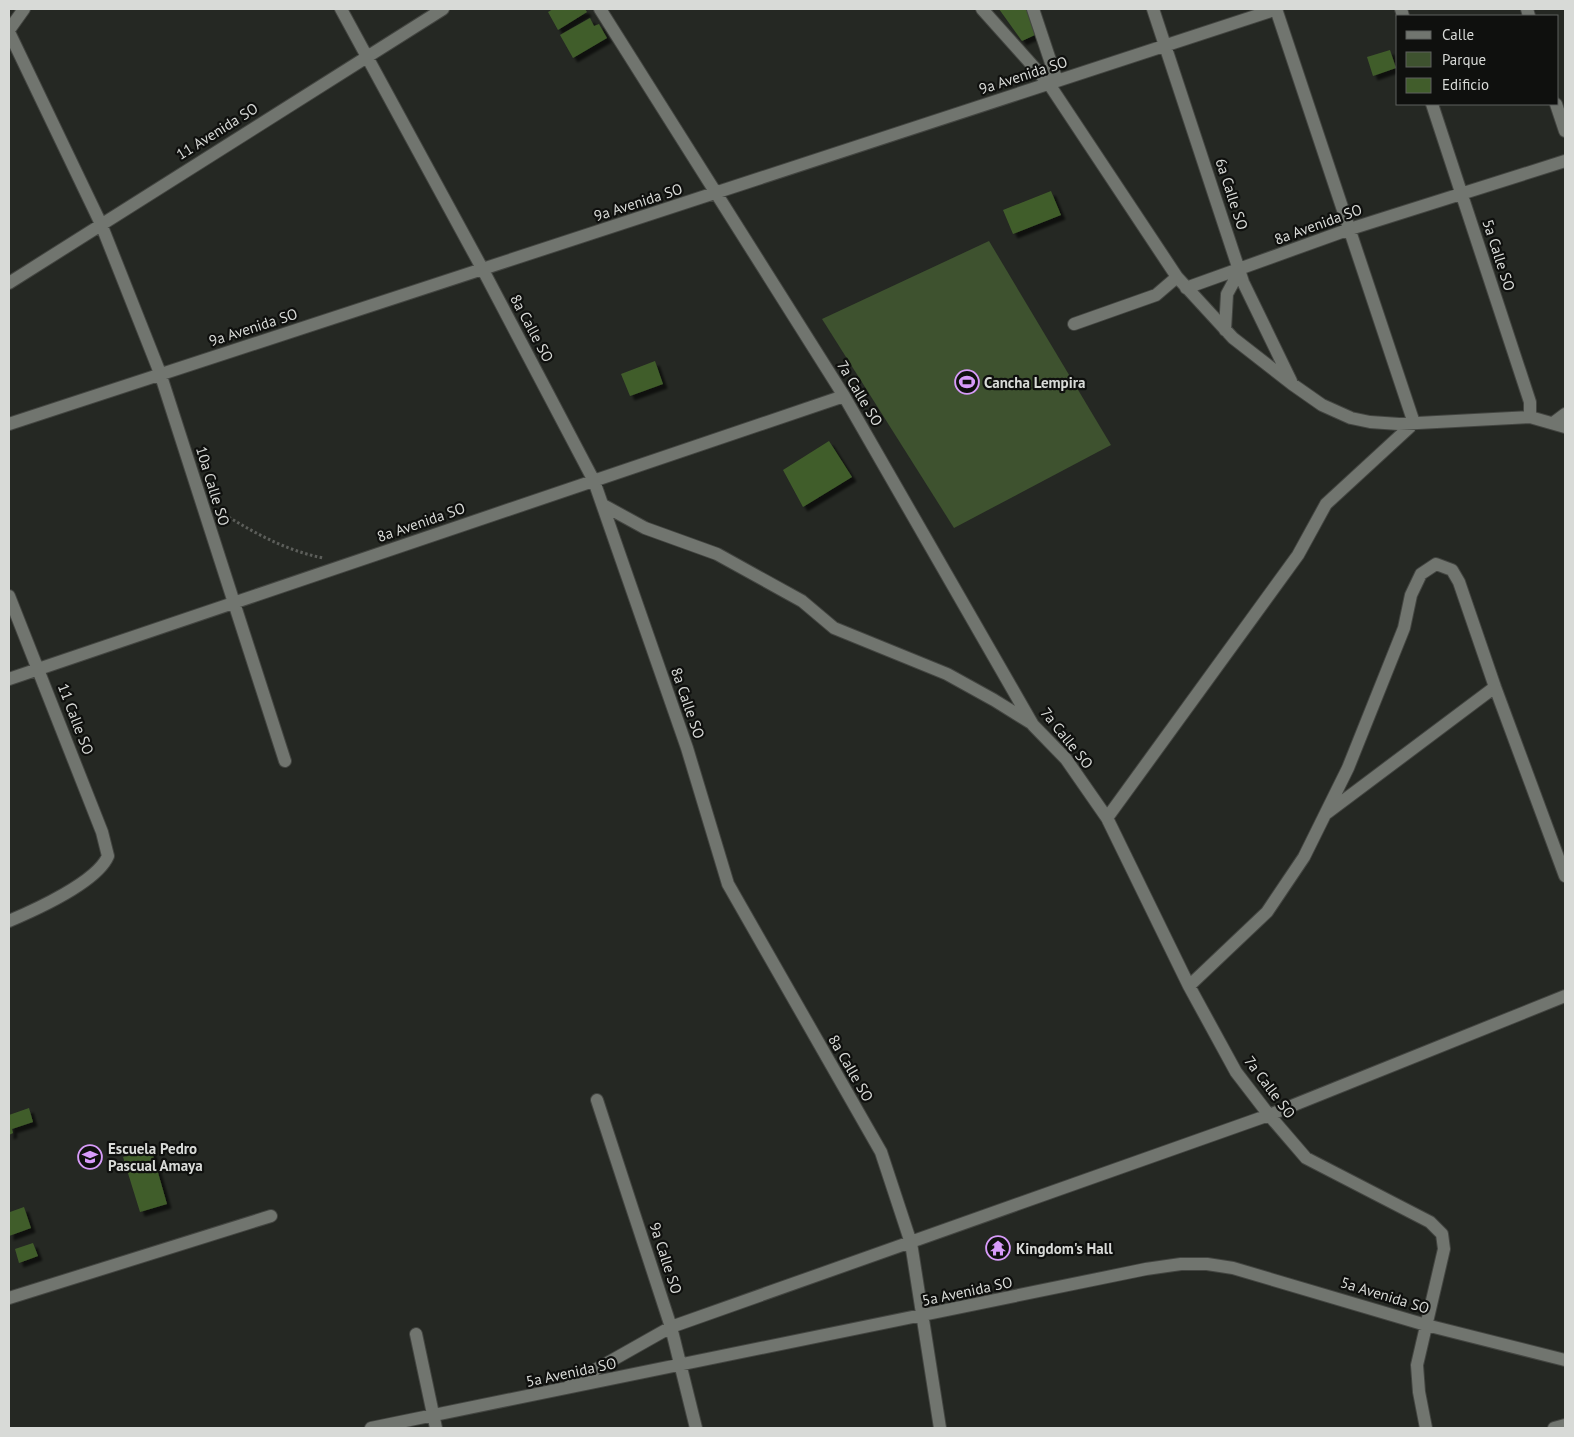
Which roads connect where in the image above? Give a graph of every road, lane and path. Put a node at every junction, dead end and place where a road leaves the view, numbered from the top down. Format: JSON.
{"nodes":[{"id":1,"x":24,"y":9,"type":"edge"},
{"id":2,"x":341,"y":9,"type":"edge"},
{"id":3,"x":443,"y":9,"type":"edge"},
{"id":4,"x":600,"y":9,"type":"edge"},
{"id":5,"x":982,"y":9,"type":"edge"},
{"id":6,"x":1033,"y":9,"type":"edge"},
{"id":7,"x":1154,"y":9,"type":"edge"},
{"id":8,"x":1276,"y":9,"type":"edge"},
{"id":9,"x":9,"y":31,"type":"edge"},
{"id":10,"x":1166,"y":45,"type":"junction"},
{"id":11,"x":367,"y":56,"type":"junction"},
{"id":12,"x":1053,"y":82,"type":"junction"},
{"id":13,"x":1432,"y":105,"type":"edge"},
{"id":14,"x":1556,"y":105,"type":"edge"},
{"id":15,"x":1565,"y":132,"type":"edge"},
{"id":16,"x":1565,"y":160,"type":"edge"},
{"id":17,"x":717,"y":193,"type":"junction"},
{"id":18,"x":1461,"y":193,"type":"junction"},
{"id":19,"x":101,"y":224,"type":"junction"},
{"id":20,"x":1350,"y":229,"type":"junction"},
{"id":21,"x":483,"y":270,"type":"junction"},
{"id":22,"x":1240,"y":270,"type":"junction"},
{"id":23,"x":1177,"y":277,"type":"junction"},
{"id":24,"x":9,"y":283,"type":"edge"},
{"id":25,"x":1186,"y":288,"type":"junction"},
{"id":26,"x":1074,"y":324,"type":"dead end"},
{"id":27,"x":1225,"y":330,"type":"junction"},
{"id":28,"x":160,"y":373,"type":"junction"},
{"id":29,"x":1292,"y":384,"type":"junction"},
{"id":30,"x":844,"y":396,"type":"junction"},
{"id":31,"x":1565,"y":414,"type":"edge"},
{"id":32,"x":1530,"y":417,"type":"junction"},
{"id":33,"x":1553,"y":423,"type":"junction"},
{"id":34,"x":9,"y":424,"type":"edge"},
{"id":35,"x":1414,"y":424,"type":"junction"},
{"id":36,"x":1565,"y":427,"type":"edge"},
{"id":37,"x":594,"y":481,"type":"junction"},
{"id":38,"x":200,"y":500,"type":"junction"},
{"id":39,"x":603,"y":505,"type":"junction"},
{"id":40,"x":349,"y":564,"type":"junction"},
{"id":41,"x":9,"y":596,"type":"edge"},
{"id":42,"x":233,"y":603,"type":"junction"},
{"id":43,"x":39,"y":669,"type":"junction"},
{"id":44,"x":9,"y":679,"type":"edge"},
{"id":45,"x":1495,"y":687,"type":"junction"},
{"id":46,"x":1033,"y":725,"type":"junction"},
{"id":47,"x":285,"y":761,"type":"dead end"},
{"id":48,"x":1325,"y":814,"type":"junction"},
{"id":49,"x":1107,"y":818,"type":"junction"},
{"id":50,"x":1565,"y":876,"type":"edge"},
{"id":51,"x":9,"y":921,"type":"edge"},
{"id":52,"x":1189,"y":986,"type":"junction"},
{"id":53,"x":1565,"y":996,"type":"edge"},
{"id":54,"x":597,"y":1100,"type":"dead end"},
{"id":55,"x":1269,"y":1115,"type":"junction"},
{"id":56,"x":272,"y":1216,"type":"dead end"},
{"id":57,"x":911,"y":1243,"type":"junction"},
{"id":58,"x":9,"y":1298,"type":"edge"},
{"id":59,"x":923,"y":1316,"type":"junction"},
{"id":60,"x":1426,"y":1325,"type":"junction"},
{"id":61,"x":671,"y":1327,"type":"junction"},
{"id":62,"x":416,"y":1334,"type":"dead end"},
{"id":63,"x":1565,"y":1360,"type":"edge"},
{"id":64,"x":682,"y":1366,"type":"junction"},
{"id":65,"x":560,"y":1390,"type":"junction"},
{"id":66,"x":435,"y":1422,"type":"edge"},
{"id":67,"x":1565,"y":1424,"type":"edge"},
{"id":68,"x":372,"y":1428,"type":"edge"},
{"id":69,"x":696,"y":1428,"type":"edge"},
{"id":70,"x":940,"y":1428,"type":"edge"},
{"id":71,"x":1426,"y":1428,"type":"edge"},
{"id":72,"x":1554,"y":1428,"type":"edge"}],
"edges":[{"from":1,"to":9,"type":"street"},
{"from":2,"to":11,"type":"street","name":"8a Calle SO"},
{"from":3,"to":11,"type":"street","name":"11 Avenida SO"},
{"from":4,"to":17,"type":"street","name":"7a Calle SO"},
{"from":5,"to":12,"type":"street"},
{"from":6,"to":12,"type":"street"},
{"from":7,"to":10,"type":"street","name":"6a Calle SO"},
{"from":8,"to":10,"type":"street","name":"9a Avenida SO"},
{"from":8,"to":20,"type":"street"},
{"from":9,"to":19,"type":"street","name":"10a Calle SO"},
{"from":10,"to":12,"type":"street","name":"9a Avenida SO"},
{"from":10,"to":22,"type":"street","name":"6a Calle SO"},
{"from":11,"to":19,"type":"street","name":"11 Avenida SO"},
{"from":11,"to":21,"type":"street","name":"8a Calle SO"},
{"from":12,"to":17,"type":"street","name":"9a Avenida SO"},
{"from":12,"to":23,"type":"street"},
{"from":13,"to":18,"type":"street","name":"5a Calle SO"},
{"from":14,"to":15,"type":"street"},
{"from":16,"to":18,"type":"street","name":"8a Avenida SO"},
{"from":17,"to":21,"type":"street","name":"9a Avenida SO"},
{"from":17,"to":30,"type":"street","name":"7a Calle SO"},
{"from":18,"to":20,"type":"street","name":"8a Avenida SO"},
{"from":18,"to":32,"type":"street","name":"5a Calle SO"},
{"from":19,"to":24,"type":"street","name":"11 Avenida SO"},
{"from":19,"to":28,"type":"street","name":"10a Calle SO"},
{"from":20,"to":22,"type":"street","name":"8a Avenida SO"},
{"from":20,"to":35,"type":"street"},
{"from":21,"to":28,"type":"street","name":"9a Avenida SO"},
{"from":21,"to":37,"type":"street","name":"8a Calle SO"},
{"from":22,"to":25,"type":"street","name":"8a Avenida SO"},
{"from":22,"to":27,"type":"street"},
{"from":22,"to":29,"type":"street","name":"6a Calle SO"},
{"from":23,"to":25,"type":"street"},
{"from":23,"to":26,"type":"street"},
{"from":25,"to":27,"type":"street"},
{"from":27,"to":29,"type":"street"},
{"from":28,"to":34,"type":"street","name":"9a Avenida SO"},
{"from":28,"to":38,"type":"street","name":"10a Calle SO"},
{"from":29,"to":35,"type":"street"},
{"from":30,"to":37,"type":"street","name":"8a Avenida SO"},
{"from":30,"to":46,"type":"street","name":"7a Calle SO"},
{"from":31,"to":33,"type":"street"},
{"from":32,"to":33,"type":"street"},
{"from":32,"to":35,"type":"street"},
{"from":33,"to":36,"type":"street"},
{"from":35,"to":49,"type":"street"},
{"from":37,"to":39,"type":"street","name":"8a Calle SO"},
{"from":37,"to":40,"type":"street","name":"8a Avenida SO"},
{"from":38,"to":40,"type":"path"},
{"from":38,"to":42,"type":"street","name":"10a Calle SO"},
{"from":39,"to":46,"type":"street"},
{"from":39,"to":57,"type":"street","name":"8a Calle SO"},
{"from":40,"to":42,"type":"street","name":"8a Avenida SO"},
{"from":41,"to":43,"type":"street","name":"11 Calle SO"},
{"from":42,"to":43,"type":"street","name":"8a Avenida SO"},
{"from":42,"to":47,"type":"street","name":"10a Calle SO"},
{"from":43,"to":44,"type":"street","name":"8a Avenida SO"},
{"from":43,"to":51,"type":"street","name":"11 Calle SO"},
{"from":45,"to":48,"type":"street"},
{"from":45,"to":48,"type":"street"},
{"from":45,"to":50,"type":"street"},
{"from":46,"to":49,"type":"street","name":"7a Calle SO"},
{"from":48,"to":52,"type":"street"},
{"from":49,"to":52,"type":"street","name":"7a Calle SO"},
{"from":52,"to":55,"type":"street","name":"7a Calle SO"},
{"from":53,"to":55,"type":"street"},
{"from":54,"to":61,"type":"street","name":"9a Calle SO"},
{"from":55,"to":57,"type":"street"},
{"from":55,"to":60,"type":"street","name":"7a Calle SO"},
{"from":56,"to":58,"type":"street"},
{"from":57,"to":59,"type":"street","name":"8a Calle SO"},
{"from":57,"to":61,"type":"street"},
{"from":59,"to":60,"type":"street","name":"5a Avenida SO"},
{"from":59,"to":64,"type":"street","name":"5a Avenida SO"},
{"from":59,"to":70,"type":"street","name":"8a Calle SO"},
{"from":60,"to":63,"type":"street","name":"5a Avenida SO"},
{"from":60,"to":71,"type":"street","name":"7a Calle SO"},
{"from":61,"to":64,"type":"street","name":"9a Calle SO"},
{"from":61,"to":65,"type":"street"},
{"from":62,"to":66,"type":"street"},
{"from":64,"to":65,"type":"street","name":"5a Avenida SO"},
{"from":64,"to":69,"type":"street","name":"9a Calle SO"},
{"from":65,"to":66,"type":"street","name":"5a Avenida SO"},
{"from":66,"to":68,"type":"street","name":"5a Avenida SO"},
{"from":67,"to":72,"type":"street"}]}
